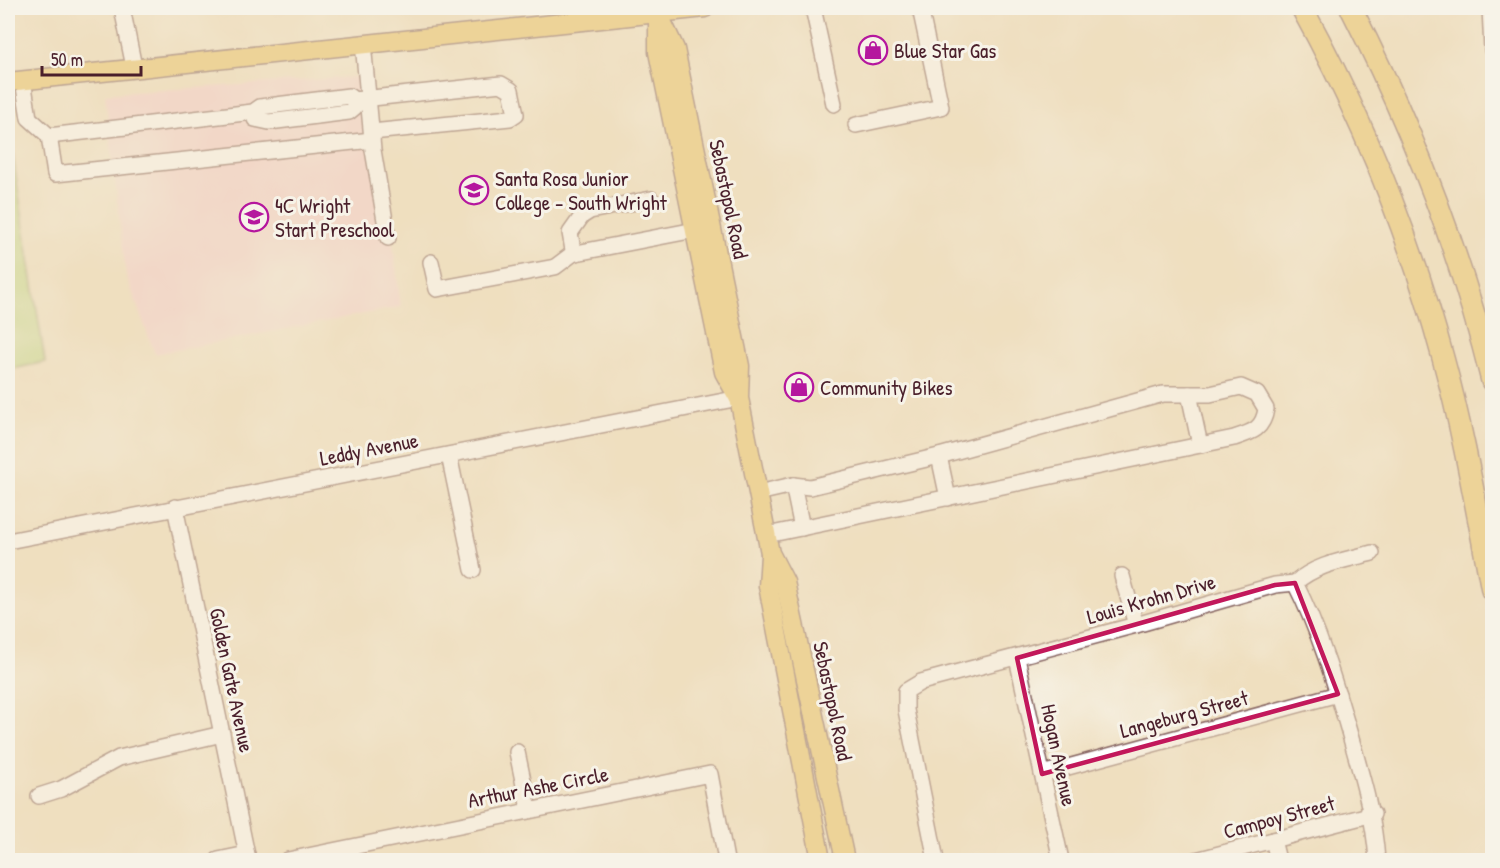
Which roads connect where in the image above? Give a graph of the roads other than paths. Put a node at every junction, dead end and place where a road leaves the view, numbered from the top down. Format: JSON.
{"nodes":[{"id":1,"x":122,"y":8,"type":"edge"},
{"id":2,"x":705,"y":8,"type":"edge"},
{"id":3,"x":813,"y":8,"type":"edge"},
{"id":4,"x":920,"y":8,"type":"edge"},
{"id":5,"x":1302,"y":8,"type":"edge"},
{"id":6,"x":1351,"y":8,"type":"edge"},
{"id":7,"x":1490,"y":8,"type":"edge"},
{"id":8,"x":657,"y":10,"type":"edge"},
{"id":9,"x":363,"y":43,"type":"junction"},
{"id":10,"x":1492,"y":50,"type":"edge"},
{"id":11,"x":134,"y":68,"type":"junction"},
{"id":12,"x":15,"y":81,"type":"edge"},
{"id":13,"x":362,"y":99,"type":"junction"},
{"id":14,"x":834,"y":104,"type":"dead end"},
{"id":15,"x":856,"y":125,"type":"dead end"},
{"id":16,"x":49,"y":136,"type":"junction"},
{"id":17,"x":372,"y":136,"type":"junction"},
{"id":18,"x":651,"y":199,"type":"dead end"},
{"id":19,"x":695,"y":230,"type":"junction"},
{"id":20,"x":388,"y":238,"type":"dead end"},
{"id":21,"x":574,"y":252,"type":"junction"},
{"id":22,"x":431,"y":262,"type":"dead end"},
{"id":23,"x":1492,"y":381,"type":"edge"},
{"id":24,"x":1189,"y":394,"type":"junction"},
{"id":25,"x":738,"y":398,"type":"junction"},
{"id":26,"x":1200,"y":445,"type":"junction"},
{"id":27,"x":449,"y":455,"type":"junction"},
{"id":28,"x":939,"y":456,"type":"junction"},
{"id":29,"x":794,"y":485,"type":"junction"},
{"id":30,"x":758,"y":493,"type":"junction"},
{"id":31,"x":948,"y":498,"type":"junction"},
{"id":32,"x":176,"y":507,"type":"junction"},
{"id":33,"x":802,"y":528,"type":"junction"},
{"id":34,"x":8,"y":541,"type":"edge"},
{"id":35,"x":768,"y":544,"type":"junction"},
{"id":36,"x":1372,"y":553,"type":"dead end"},
{"id":37,"x":473,"y":570,"type":"dead end"},
{"id":38,"x":1122,"y":576,"type":"dead end"},
{"id":39,"x":1295,"y":583,"type":"junction"},
{"id":40,"x":1492,"y":590,"type":"edge"},
{"id":41,"x":1136,"y":625,"type":"junction"},
{"id":42,"x":1017,"y":658,"type":"junction"},
{"id":43,"x":1338,"y":694,"type":"junction"},
{"id":44,"x":222,"y":734,"type":"junction"},
{"id":45,"x":517,"y":752,"type":"dead end"},
{"id":46,"x":1042,"y":774,"type":"junction"},
{"id":47,"x":39,"y":796,"type":"dead end"},
{"id":48,"x":529,"y":809,"type":"junction"},
{"id":49,"x":1373,"y":814,"type":"junction"},
{"id":50,"x":1274,"y":840,"type":"junction"},
{"id":51,"x":359,"y":853,"type":"edge"},
{"id":52,"x":248,"y":857,"type":"edge"},
{"id":53,"x":218,"y":861,"type":"edge"},
{"id":54,"x":288,"y":861,"type":"edge"},
{"id":55,"x":726,"y":861,"type":"edge"},
{"id":56,"x":821,"y":861,"type":"edge"},
{"id":57,"x":845,"y":861,"type":"edge"},
{"id":58,"x":936,"y":861,"type":"edge"},
{"id":59,"x":1060,"y":861,"type":"edge"},
{"id":60,"x":1196,"y":861,"type":"edge"},
{"id":61,"x":1278,"y":861,"type":"edge"},
{"id":62,"x":1377,"y":861,"type":"edge"}],
"edges":[{"from":1,"to":11,"type":"street"},
{"from":2,"to":8,"type":"main road"},
{"from":3,"to":14,"type":"street"},
{"from":4,"to":15,"type":"street"},
{"from":5,"to":40,"type":"highway"},
{"from":6,"to":23,"type":"highway"},
{"from":7,"to":10,"type":"street"},
{"from":8,"to":9,"type":"main road"},
{"from":8,"to":19,"type":"main road","name":"Sebastopol Road"},
{"from":8,"to":25,"type":"main road","name":"Sebastopol Road"},
{"from":9,"to":11,"type":"main road"},
{"from":9,"to":13,"type":"street"},
{"from":11,"to":12,"type":"main road"},
{"from":12,"to":16,"type":"street"},
{"from":13,"to":16,"type":"street"},
{"from":13,"to":17,"type":"street"},
{"from":13,"to":17,"type":"street"},
{"from":16,"to":17,"type":"street"},
{"from":17,"to":20,"type":"street"},
{"from":18,"to":21,"type":"street"},
{"from":19,"to":21,"type":"street"},
{"from":19,"to":25,"type":"main road","name":"Sebastopol Road"},
{"from":21,"to":22,"type":"street"},
{"from":24,"to":26,"type":"street"},
{"from":24,"to":26,"type":"street"},
{"from":24,"to":28,"type":"street"},
{"from":25,"to":27,"type":"street","name":"Leddy Avenue"},
{"from":25,"to":30,"type":"main road","name":"Sebastopol Road"},
{"from":26,"to":31,"type":"street"},
{"from":27,"to":32,"type":"street","name":"Leddy Avenue"},
{"from":27,"to":37,"type":"street"},
{"from":28,"to":29,"type":"street"},
{"from":28,"to":31,"type":"street"},
{"from":29,"to":30,"type":"street"},
{"from":29,"to":33,"type":"street"},
{"from":30,"to":35,"type":"main road","name":"Sebastopol Road"},
{"from":31,"to":33,"type":"street"},
{"from":32,"to":34,"type":"street","name":"Leddy Avenue"},
{"from":32,"to":44,"type":"street","name":"Golden Gate Avenue"},
{"from":33,"to":35,"type":"street"},
{"from":35,"to":56,"type":"main road","name":"Sebastopol Road"},
{"from":35,"to":57,"type":"main road","name":"Sebastopol Road"},
{"from":36,"to":39,"type":"street"},
{"from":38,"to":41,"type":"street"},
{"from":39,"to":41,"type":"street","name":"Louis Krohn Drive"},
{"from":39,"to":43,"type":"street"},
{"from":41,"to":42,"type":"street","name":"Louis Krohn Drive"},
{"from":42,"to":46,"type":"street","name":"Hogan Avenue"},
{"from":42,"to":58,"type":"street","name":"Louis Krohn Drive"},
{"from":43,"to":46,"type":"street","name":"Langeburg Street"},
{"from":43,"to":49,"type":"street"},
{"from":44,"to":47,"type":"street"},
{"from":44,"to":52,"type":"street","name":"Golden Gate Avenue"},
{"from":45,"to":48,"type":"street"},
{"from":46,"to":59,"type":"street","name":"Hogan Avenue"},
{"from":48,"to":51,"type":"street","name":"Arthur Ashe Circle"},
{"from":48,"to":55,"type":"street","name":"Arthur Ashe Circle"},
{"from":49,"to":50,"type":"street","name":"Campoy Street"},
{"from":49,"to":62,"type":"street"},
{"from":50,"to":60,"type":"street","name":"Campoy Street"},
{"from":50,"to":61,"type":"street"},
{"from":51,"to":54,"type":"street","name":"Arthur Ashe Circle"},
{"from":52,"to":53,"type":"street"}]}
